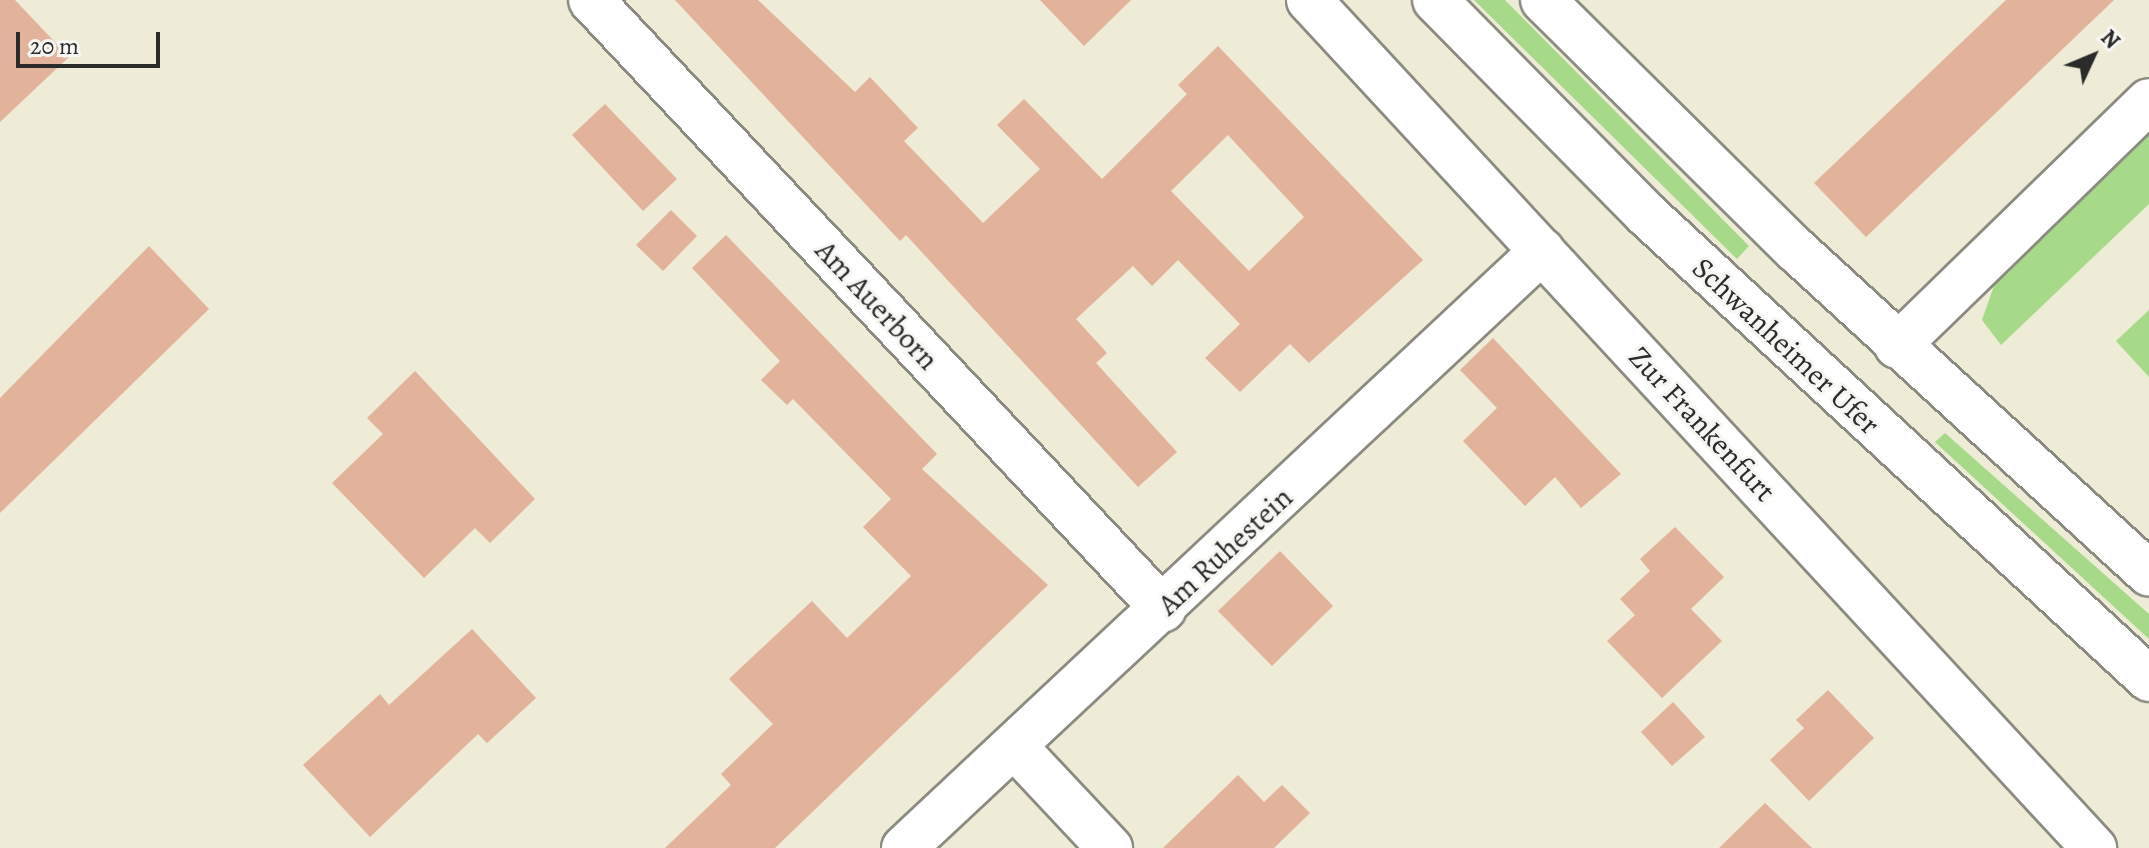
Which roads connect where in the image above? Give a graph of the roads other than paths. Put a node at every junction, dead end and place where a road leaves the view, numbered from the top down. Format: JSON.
{"nodes":[{"id":1,"x":591,"y":0,"type":"edge"},
{"id":2,"x":1309,"y":0,"type":"edge"},
{"id":3,"x":1435,"y":0,"type":"edge"},
{"id":4,"x":1543,"y":0,"type":"edge"},
{"id":5,"x":2149,"y":101,"type":"edge"},
{"id":6,"x":1542,"y":251,"type":"junction"},
{"id":7,"x":1897,"y":346,"type":"junction"},
{"id":8,"x":2149,"y":574,"type":"edge"},
{"id":9,"x":1163,"y":609,"type":"junction"},
{"id":10,"x":2149,"y":679,"type":"edge"},
{"id":11,"x":1015,"y":747,"type":"junction"},
{"id":12,"x":904,"y":848,"type":"edge"},
{"id":13,"x":1110,"y":848,"type":"edge"},
{"id":14,"x":2094,"y":848,"type":"edge"}],
"edges":[{"from":1,"to":9,"type":"street","name":"Am Auerborn"},
{"from":2,"to":6,"type":"street","name":"Zur Frankenfurt"},
{"from":3,"to":10,"type":"street","name":"Schwanheimer Ufer"},
{"from":4,"to":7,"type":"street"},
{"from":5,"to":7,"type":"street"},
{"from":6,"to":9,"type":"street","name":"Am Ruhestein"},
{"from":6,"to":14,"type":"street","name":"Zur Frankenfurt"},
{"from":7,"to":8,"type":"street"},
{"from":9,"to":11,"type":"street","name":"Am Ruhestein"},
{"from":11,"to":12,"type":"street","name":"Am Ruhestein"},
{"from":11,"to":13,"type":"street"}]}
